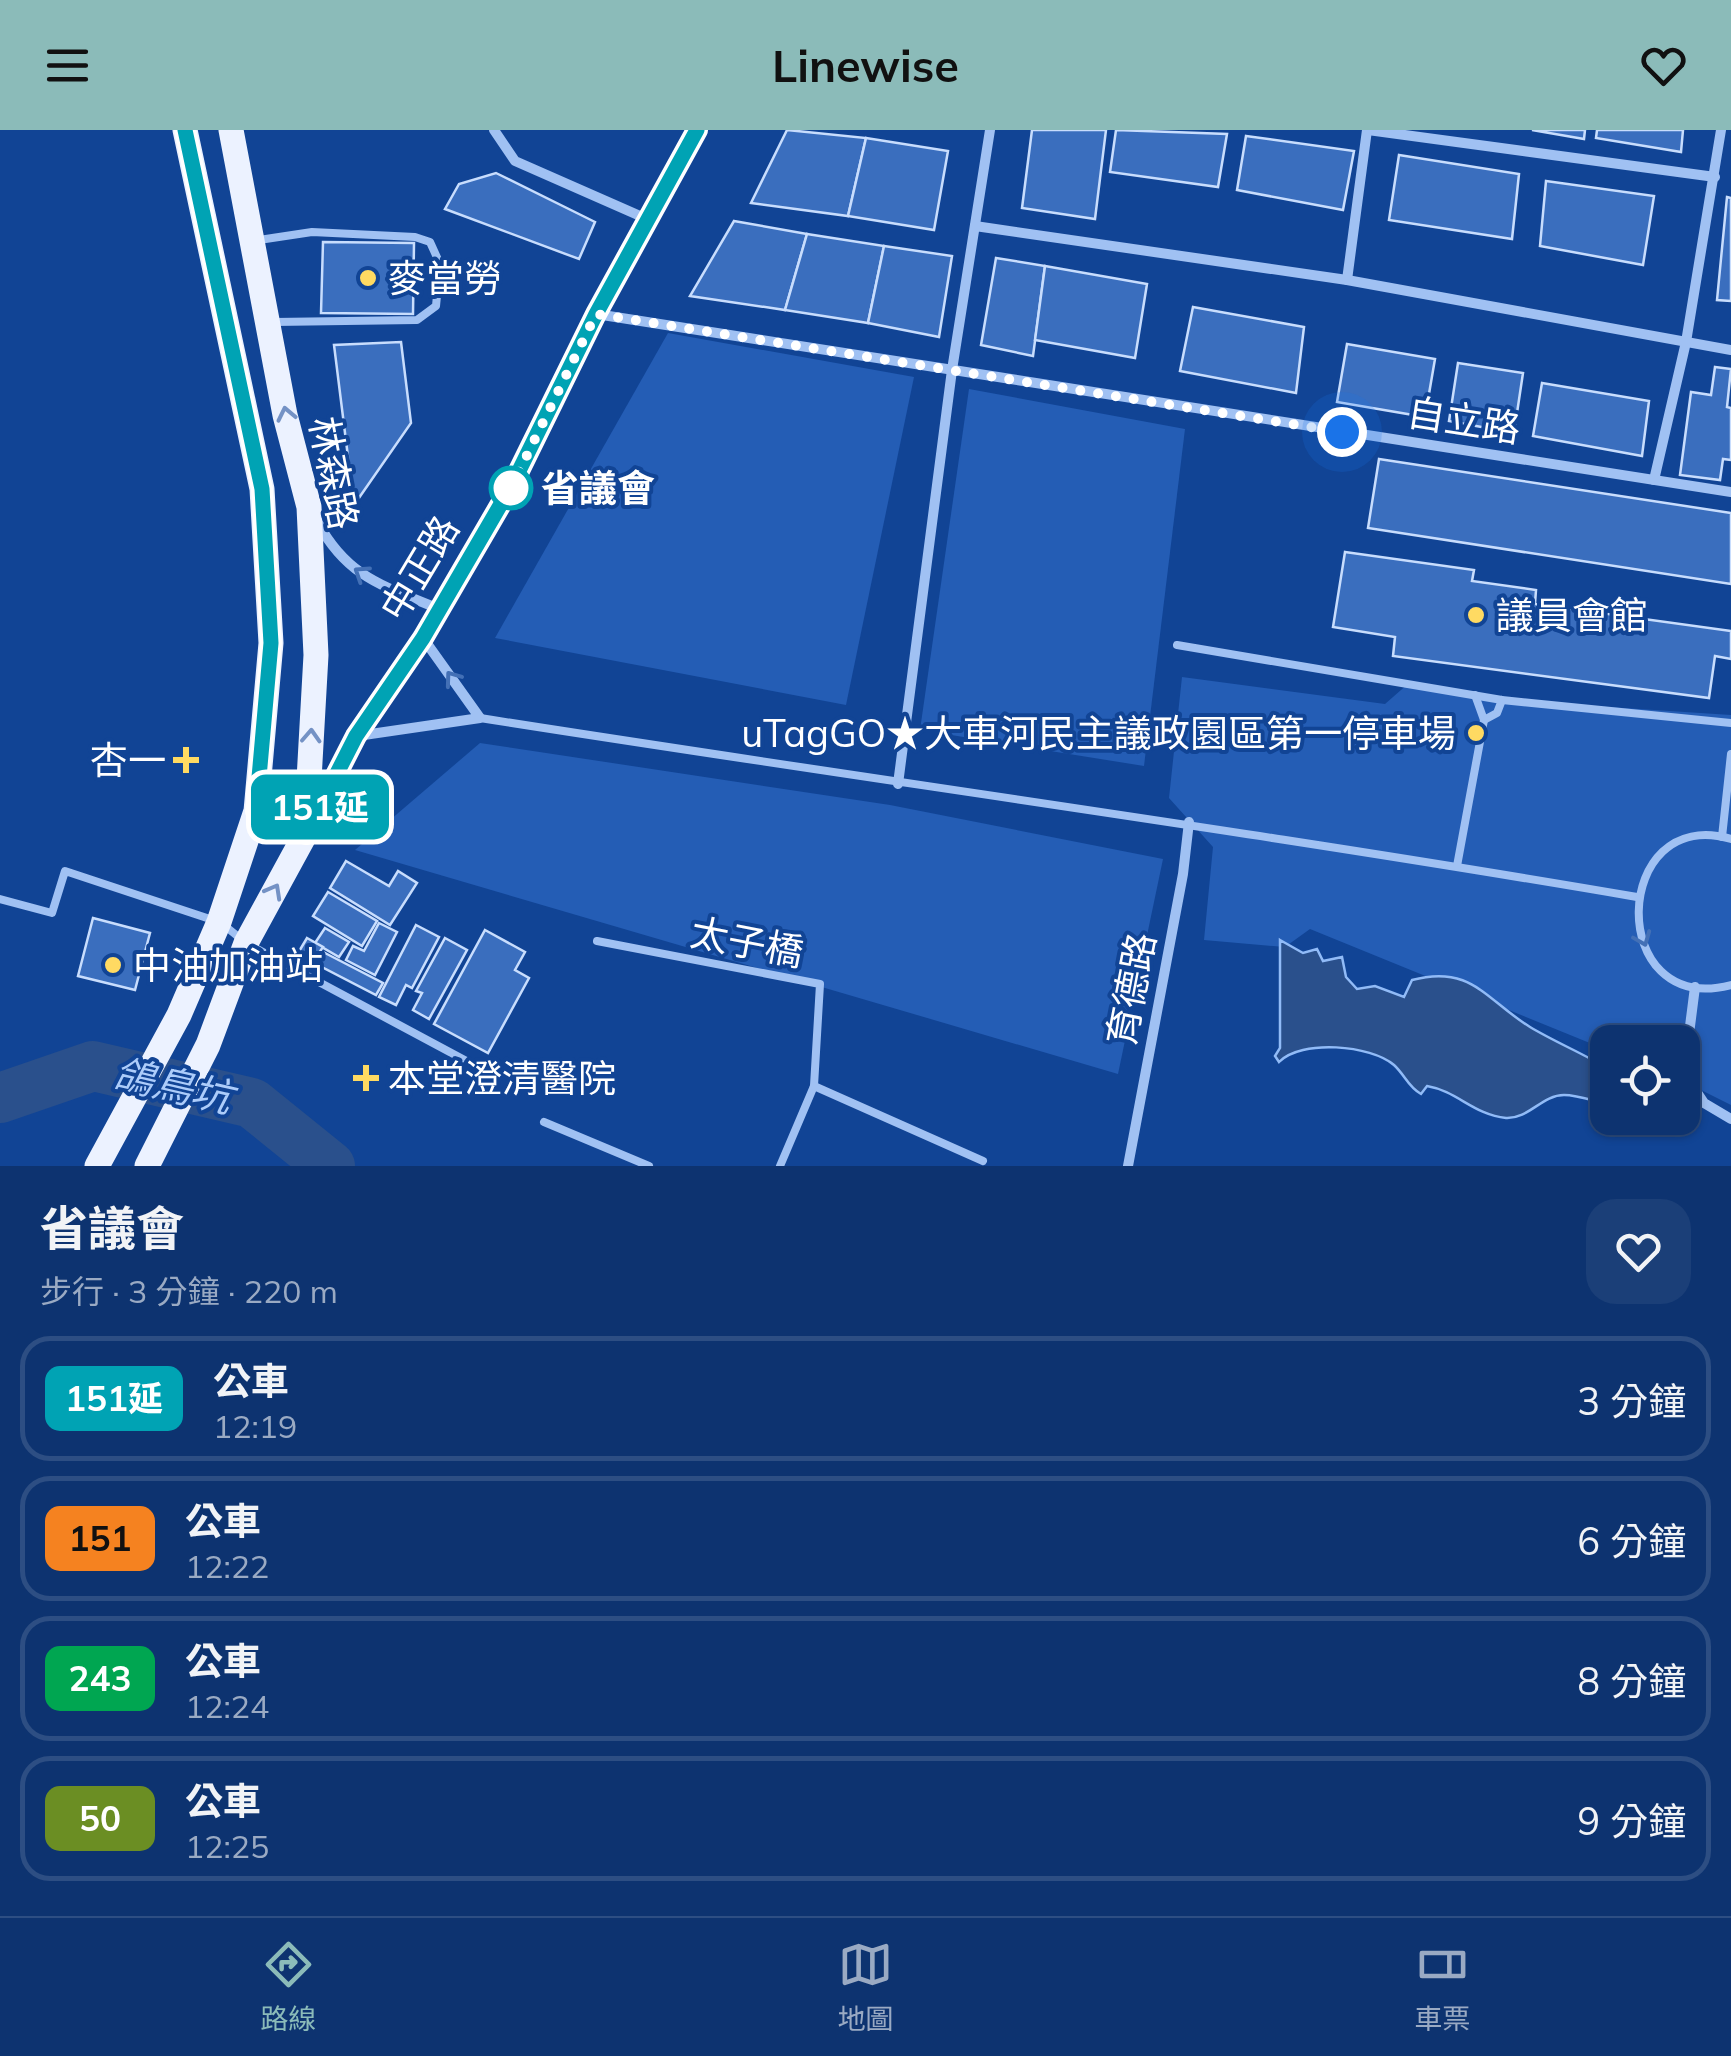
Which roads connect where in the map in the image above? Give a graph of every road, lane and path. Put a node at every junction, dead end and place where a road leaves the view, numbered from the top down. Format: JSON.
{"nodes":[{"id":1,"x":185,"y":130,"type":"edge"},
{"id":2,"x":231,"y":130,"type":"edge"},
{"id":3,"x":494,"y":130,"type":"edge"},
{"id":4,"x":697,"y":130,"type":"edge"},
{"id":5,"x":990,"y":130,"type":"edge"},
{"id":6,"x":1368,"y":130,"type":"edge"},
{"id":7,"x":1721,"y":130,"type":"edge"},
{"id":8,"x":1715,"y":177,"type":"junction"},
{"id":9,"x":647,"y":219,"type":"junction"},
{"id":10,"x":975,"y":226,"type":"junction"},
{"id":11,"x":254,"y":240,"type":"junction"},
{"id":12,"x":1347,"y":280,"type":"junction"},
{"id":13,"x":596,"y":314,"type":"junction"},
{"id":14,"x":269,"y":322,"type":"junction"},
{"id":15,"x":1686,"y":342,"type":"junction"},
{"id":16,"x":1731,"y":350,"type":"edge"},
{"id":17,"x":952,"y":370,"type":"junction"},
{"id":18,"x":1654,"y":480,"type":"junction"},
{"id":19,"x":1731,"y":492,"type":"edge"},
{"id":20,"x":309,"y":507,"type":"junction"},
{"id":21,"x":439,"y":609,"type":"junction"},
{"id":22,"x":423,"y":638,"type":"junction"},
{"id":23,"x":1177,"y":645,"type":"dead end"},
{"id":24,"x":1475,"y":695,"type":"junction"},
{"id":25,"x":1502,"y":700,"type":"junction"},
{"id":26,"x":480,"y":718,"type":"junction"},
{"id":27,"x":1484,"y":720,"type":"junction"},
{"id":28,"x":1731,"y":723,"type":"edge"},
{"id":29,"x":356,"y":736,"type":"junction"},
{"id":30,"x":1731,"y":754,"type":"edge"},
{"id":31,"x":898,"y":784,"type":"junction"},
{"id":32,"x":256,"y":811,"type":"junction"},
{"id":33,"x":1189,"y":822,"type":"junction"},
{"id":34,"x":306,"y":834,"type":"junction"},
{"id":35,"x":1727,"y":838,"type":"edge"},
{"id":36,"x":1457,"y":866,"type":"junction"},
{"id":37,"x":1637,"y":897,"type":"junction"},
{"id":38,"x":0,"y":899,"type":"edge"},
{"id":39,"x":219,"y":922,"type":"junction"},
{"id":40,"x":597,"y":942,"type":"dead end"},
{"id":41,"x":246,"y":943,"type":"junction"},
{"id":42,"x":1731,"y":986,"type":"edge"},
{"id":43,"x":1695,"y":987,"type":"junction"},
{"id":44,"x":487,"y":1072,"type":"dead end"},
{"id":45,"x":814,"y":1086,"type":"junction"},
{"id":46,"x":1731,"y":1119,"type":"edge"},
{"id":47,"x":544,"y":1122,"type":"dead end"},
{"id":48,"x":984,"y":1160,"type":"dead end"},
{"id":49,"x":98,"y":1166,"type":"edge"},
{"id":50,"x":147,"y":1166,"type":"edge"},
{"id":51,"x":649,"y":1166,"type":"edge"},
{"id":52,"x":780,"y":1166,"type":"edge"},
{"id":53,"x":1128,"y":1166,"type":"edge"}],
"edges":[{"from":1,"to":32,"type":"main road","name":"林森路"},
{"from":2,"to":11,"type":"main road","name":"林森路"},
{"from":3,"to":9,"type":"street"},
{"from":4,"to":9,"type":"street","name":"中正路"},
{"from":5,"to":10,"type":"street"},
{"from":6,"to":8,"type":"street"},
{"from":6,"to":12,"type":"street"},
{"from":7,"to":8,"type":"street"},
{"from":8,"to":15,"type":"street"},
{"from":9,"to":13,"type":"street","name":"中正路"},
{"from":10,"to":12,"type":"street"},
{"from":10,"to":17,"type":"street"},
{"from":11,"to":14,"type":"main road","name":"林森路"},
{"from":11,"to":14,"type":"lane"},
{"from":12,"to":15,"type":"street"},
{"from":13,"to":17,"type":"street","name":"自立路"},
{"from":13,"to":21,"type":"street","name":"中正路"},
{"from":20,"to":14,"type":"main road","name":"林森路","one_way":true},
{"from":15,"to":16,"type":"street"},
{"from":15,"to":18,"type":"street"},
{"from":17,"to":18,"type":"street","name":"自立路"},
{"from":17,"to":31,"type":"street"},
{"from":18,"to":19,"type":"street","name":"自立路"},
{"from":21,"to":20,"type":"street","one_way":true},
{"from":34,"to":20,"type":"main road","name":"林森路","one_way":true},
{"from":21,"to":22,"type":"street","name":"中正路"},
{"from":26,"to":22,"type":"street","one_way":true},
{"from":22,"to":29,"type":"street","name":"中正路"},
{"from":23,"to":24,"type":"lane"},
{"from":24,"to":25,"type":"lane"},
{"from":24,"to":27,"type":"lane"},
{"from":25,"to":27,"type":"lane"},
{"from":25,"to":28,"type":"lane"},
{"from":26,"to":29,"type":"street"},
{"from":26,"to":31,"type":"lane"},
{"from":27,"to":36,"type":"lane"},
{"from":29,"to":34,"type":"street","name":"中正路"},
{"from":30,"to":35,"type":"lane"},
{"from":31,"to":33,"type":"lane"},
{"from":32,"to":34,"type":"street"},
{"from":32,"to":39,"type":"main road"},
{"from":33,"to":36,"type":"lane"},
{"from":33,"to":53,"type":"street","name":"育德路"},
{"from":41,"to":34,"type":"main road","name":"中正路","one_way":true},
{"from":35,"to":37,"type":"lane"},
{"from":36,"to":37,"type":"lane"},
{"from":37,"to":43,"type":"lane","one_way":true},
{"from":38,"to":39,"type":"lane"},
{"from":39,"to":41,"type":"lane"},
{"from":39,"to":49,"type":"main road"},
{"from":40,"to":45,"type":"lane","name":"太子橋"},
{"from":41,"to":44,"type":"lane"},
{"from":41,"to":50,"type":"main road","name":"中正路"},
{"from":42,"to":43,"type":"lane"},
{"from":43,"to":46,"type":"street"},
{"from":45,"to":48,"type":"lane"},
{"from":45,"to":52,"type":"lane","name":"太子橋"},
{"from":47,"to":51,"type":"lane"}]}
